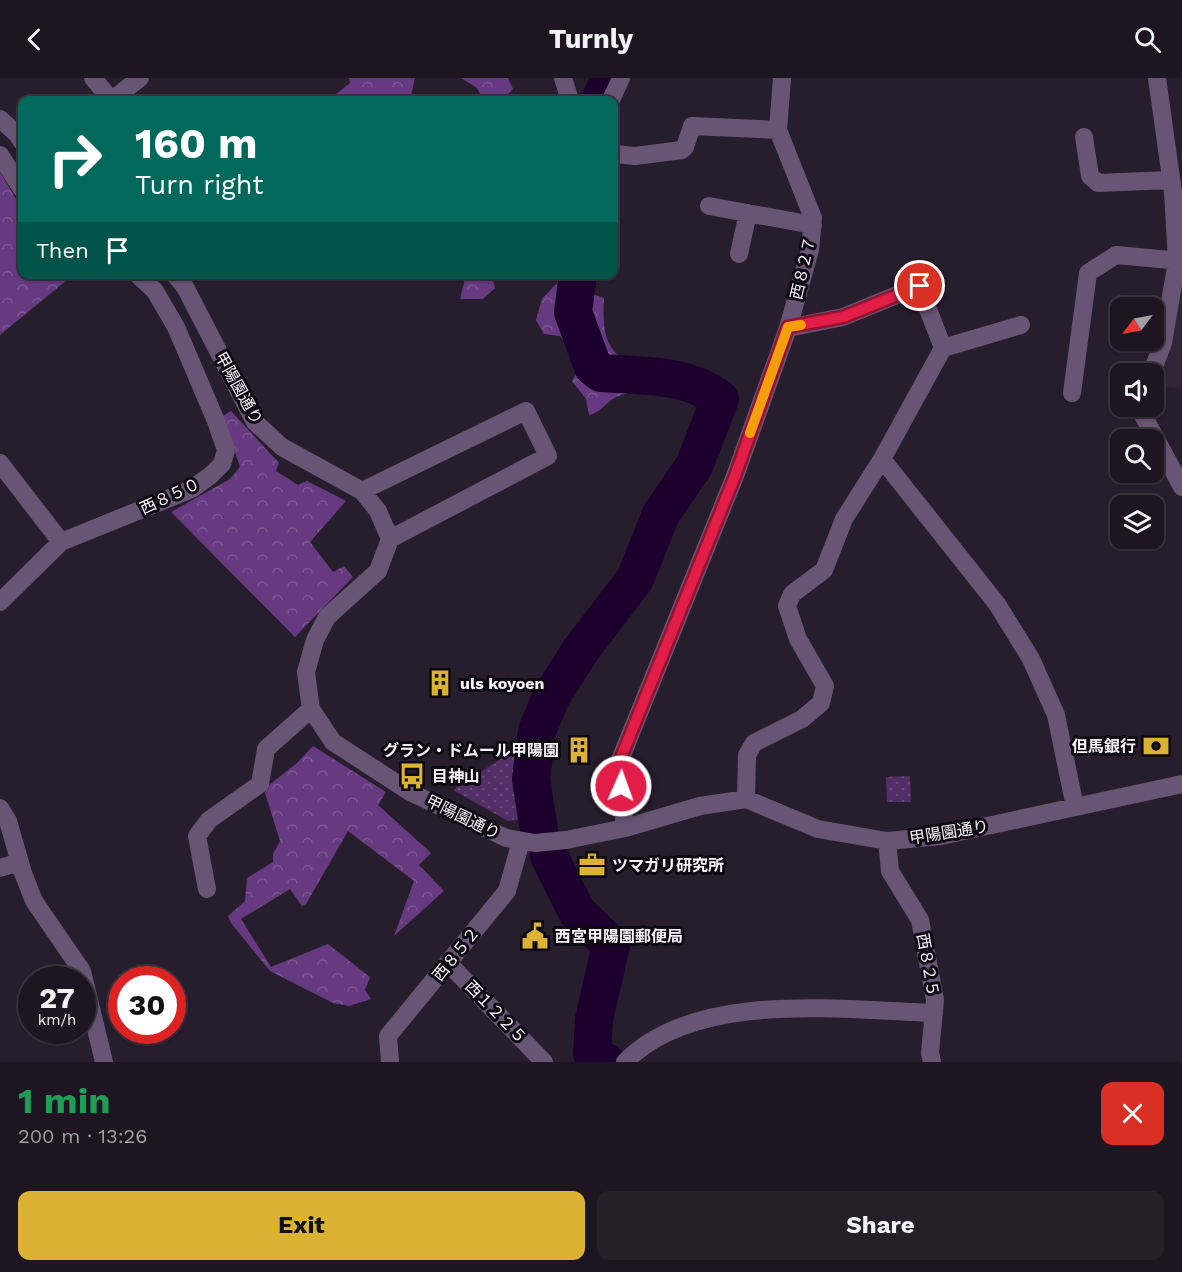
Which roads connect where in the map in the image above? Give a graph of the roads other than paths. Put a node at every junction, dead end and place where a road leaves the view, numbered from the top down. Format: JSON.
{"nodes":[{"id":1,"x":93,"y":78,"type":"edge"},
{"id":2,"x":140,"y":78,"type":"edge"},
{"id":3,"x":563,"y":78,"type":"edge"},
{"id":4,"x":621,"y":78,"type":"edge"},
{"id":5,"x":782,"y":78,"type":"edge"},
{"id":6,"x":1157,"y":78,"type":"edge"},
{"id":7,"x":109,"y":96,"type":"edge"},
{"id":8,"x":117,"y":96,"type":"edge"},
{"id":9,"x":569,"y":96,"type":"edge"},
{"id":10,"x":613,"y":96,"type":"edge"},
{"id":11,"x":0,"y":119,"type":"edge"},
{"id":12,"x":778,"y":130,"type":"junction"},
{"id":13,"x":18,"y":136,"type":"edge"},
{"id":14,"x":1084,"y":137,"type":"dead end"},
{"id":15,"x":0,"y":154,"type":"edge"},
{"id":16,"x":618,"y":154,"type":"edge"},
{"id":17,"x":1171,"y":180,"type":"junction"},
{"id":18,"x":18,"y":183,"type":"edge"},
{"id":19,"x":709,"y":206,"type":"dead end"},
{"id":20,"x":748,"y":213,"type":"junction"},
{"id":21,"x":813,"y":225,"type":"junction"},
{"id":22,"x":739,"y":254,"type":"dead end"},
{"id":23,"x":1180,"y":261,"type":"edge"},
{"id":24,"x":142,"y":279,"type":"edge"},
{"id":25,"x":178,"y":279,"type":"edge"},
{"id":26,"x":1021,"y":325,"type":"dead end"},
{"id":27,"x":788,"y":327,"type":"junction"},
{"id":28,"x":943,"y":348,"type":"junction"},
{"id":29,"x":1155,"y":363,"type":"edge"},
{"id":30,"x":1072,"y":393,"type":"dead end"},
{"id":31,"x":1144,"y":417,"type":"edge"},
{"id":32,"x":882,"y":459,"type":"junction"},
{"id":33,"x":0,"y":463,"type":"edge"},
{"id":34,"x":1182,"y":487,"type":"edge"},
{"id":35,"x":362,"y":491,"type":"junction"},
{"id":36,"x":390,"y":539,"type":"junction"},
{"id":37,"x":61,"y":542,"type":"junction"},
{"id":38,"x":0,"y":602,"type":"edge"},
{"id":39,"x":311,"y":710,"type":"junction"},
{"id":40,"x":1182,"y":784,"type":"edge"},
{"id":41,"x":746,"y":799,"type":"junction"},
{"id":42,"x":1075,"y":807,"type":"junction"},
{"id":43,"x":0,"y":808,"type":"edge"},
{"id":44,"x":625,"y":828,"type":"junction"},
{"id":45,"x":521,"y":841,"type":"junction"},
{"id":46,"x":887,"y":841,"type":"junction"},
{"id":47,"x":20,"y":862,"type":"junction"},
{"id":48,"x":0,"y":868,"type":"edge"},
{"id":49,"x":207,"y":889,"type":"dead end"},
{"id":50,"x":448,"y":963,"type":"junction"},
{"id":51,"x":934,"y":1013,"type":"junction"},
{"id":52,"x":104,"y":1062,"type":"edge"},
{"id":53,"x":390,"y":1062,"type":"edge"},
{"id":54,"x":544,"y":1062,"type":"edge"},
{"id":55,"x":625,"y":1062,"type":"edge"},
{"id":56,"x":932,"y":1062,"type":"edge"}],
"edges":[{"from":1,"to":7,"type":"street"},
{"from":2,"to":8,"type":"street"},
{"from":3,"to":9,"type":"street"},
{"from":4,"to":10,"type":"street"},
{"from":5,"to":12,"type":"street","name":"西８２７"},
{"from":6,"to":17,"type":"street"},
{"from":11,"to":13,"type":"street"},
{"from":12,"to":16,"type":"street"},
{"from":12,"to":21,"type":"street","name":"西８２７"},
{"from":14,"to":17,"type":"street"},
{"from":15,"to":18,"type":"street"},
{"from":17,"to":23,"type":"street"},
{"from":19,"to":20,"type":"street"},
{"from":20,"to":21,"type":"street"},
{"from":20,"to":22,"type":"street"},
{"from":21,"to":27,"type":"street","name":"西８２７"},
{"from":23,"to":29,"type":"street"},
{"from":23,"to":30,"type":"street"},
{"from":24,"to":37,"type":"street","name":"西８５０"},
{"from":25,"to":35,"type":"street","name":"甲陽園通り"},
{"from":26,"to":28,"type":"street"},
{"from":27,"to":28,"type":"street"},
{"from":27,"to":44,"type":"street","name":"西８２７"},
{"from":28,"to":32,"type":"street"},
{"from":31,"to":34,"type":"street"},
{"from":32,"to":41,"type":"street"},
{"from":32,"to":42,"type":"street"},
{"from":33,"to":37,"type":"street"},
{"from":35,"to":36,"type":"street","name":"甲陽園通り"},
{"from":35,"to":36,"type":"street"},
{"from":36,"to":39,"type":"street","name":"甲陽園通り"},
{"from":37,"to":38,"type":"street","name":"西８５０"},
{"from":39,"to":45,"type":"street","name":"甲陽園通り"},
{"from":39,"to":49,"type":"street"},
{"from":40,"to":42,"type":"street","name":"甲陽園通り"},
{"from":41,"to":44,"type":"street","name":"甲陽園通り"},
{"from":41,"to":46,"type":"street","name":"甲陽園通り"},
{"from":42,"to":46,"type":"street","name":"甲陽園通り"},
{"from":43,"to":47,"type":"street"},
{"from":44,"to":45,"type":"street","name":"甲陽園通り"},
{"from":45,"to":50,"type":"street","name":"西８５２"},
{"from":46,"to":51,"type":"street","name":"西８２５"},
{"from":47,"to":48,"type":"street"},
{"from":47,"to":52,"type":"street"},
{"from":50,"to":53,"type":"street","name":"西８５２"},
{"from":50,"to":54,"type":"street","name":"西１２２５"},
{"from":51,"to":55,"type":"street"},
{"from":51,"to":56,"type":"street","name":"西８２５"}]}
